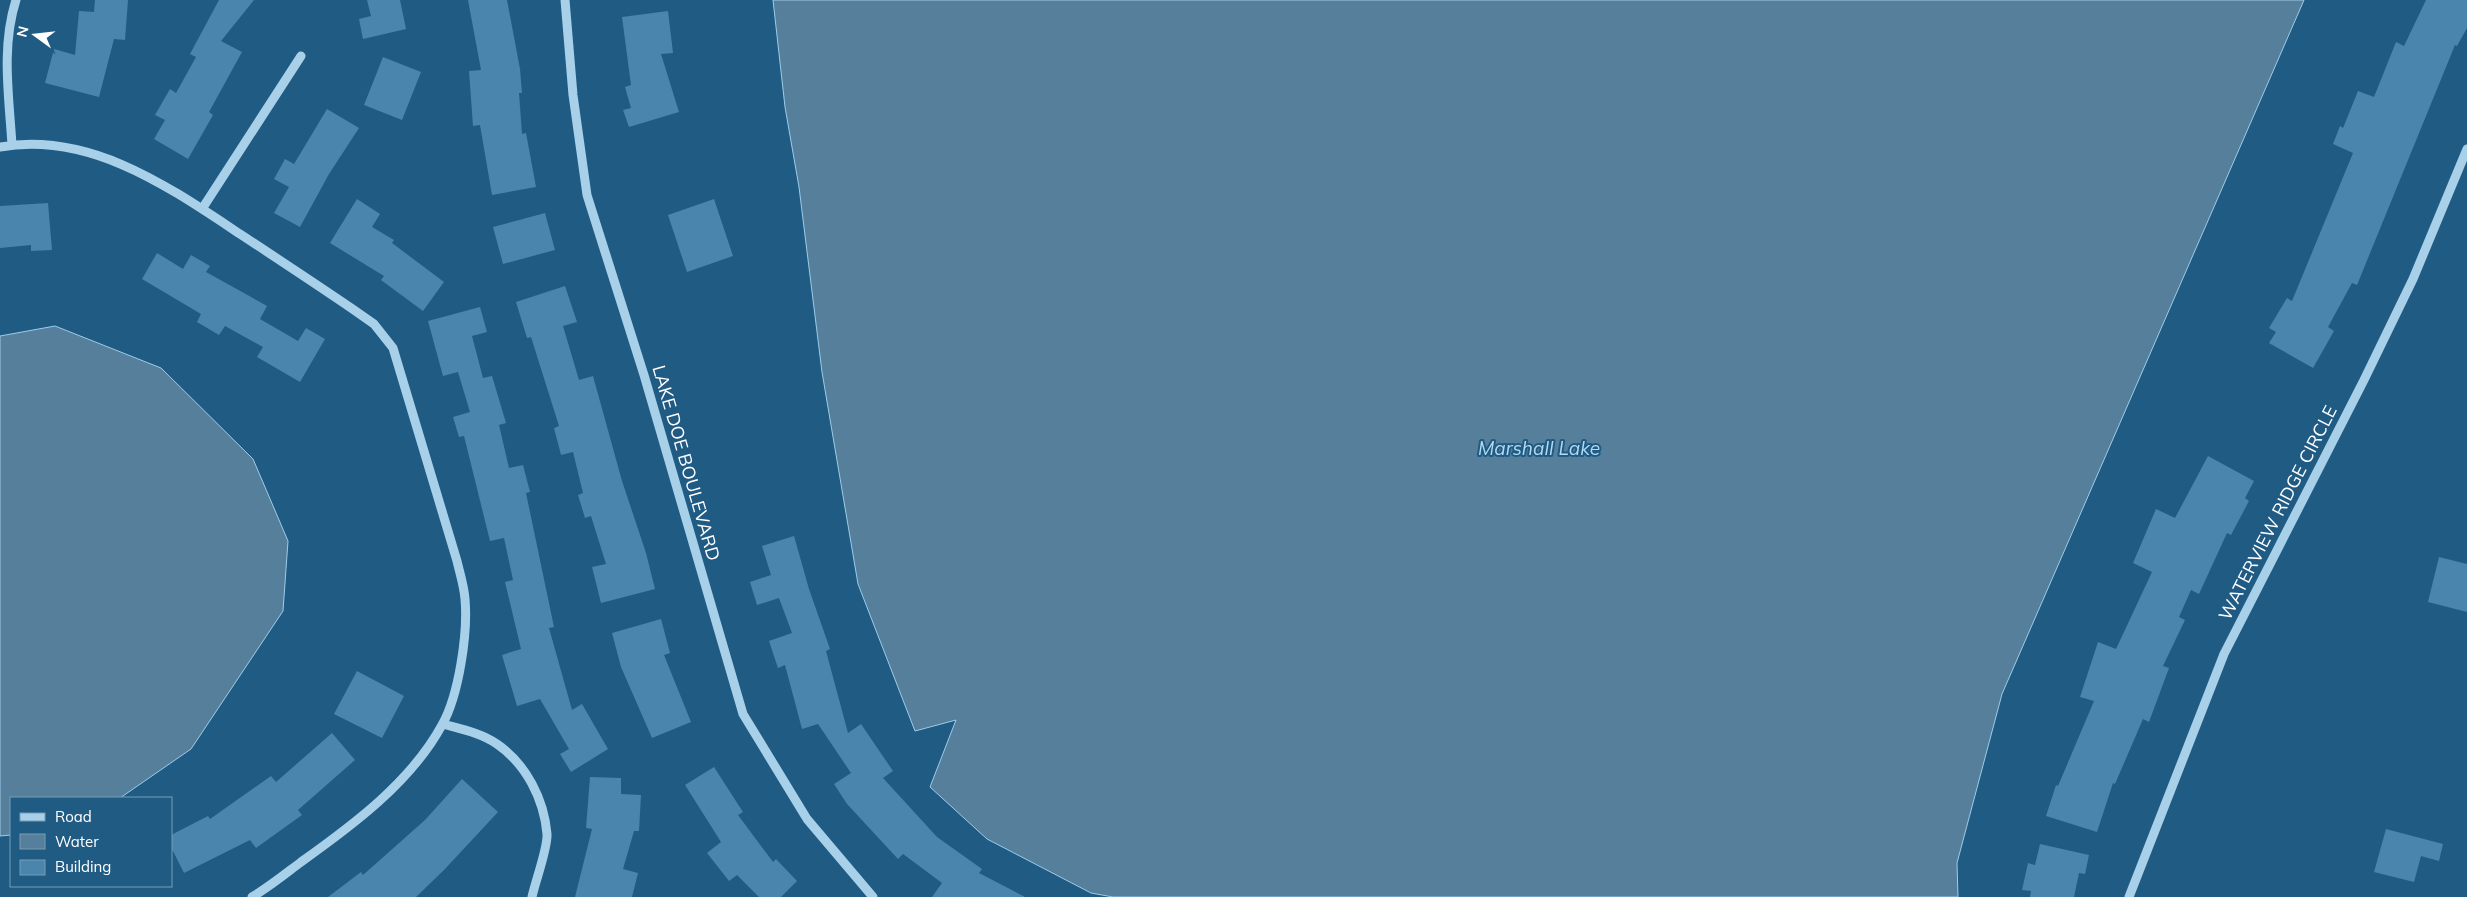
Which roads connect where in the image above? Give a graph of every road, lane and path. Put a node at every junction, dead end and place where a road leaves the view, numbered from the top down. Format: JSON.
{"nodes":[{"id":1,"x":16,"y":0,"type":"edge"},
{"id":2,"x":565,"y":0,"type":"edge"},
{"id":3,"x":302,"y":56,"type":"dead end"},
{"id":4,"x":12,"y":145,"type":"junction"},
{"id":5,"x":0,"y":147,"type":"edge"},
{"id":6,"x":2467,"y":149,"type":"edge"},
{"id":7,"x":202,"y":209,"type":"junction"},
{"id":8,"x":443,"y":724,"type":"junction"},
{"id":9,"x":867,"y":895,"type":"edge"},
{"id":10,"x":252,"y":897,"type":"edge"},
{"id":11,"x":532,"y":897,"type":"edge"},
{"id":12,"x":2130,"y":897,"type":"edge"}],
"edges":[{"from":1,"to":4,"type":"street"},
{"from":2,"to":9,"type":"street","name":"LAKE DOE BOULEVARD"},
{"from":3,"to":7,"type":"street"},
{"from":4,"to":5,"type":"street"},
{"from":4,"to":7,"type":"street"},
{"from":6,"to":12,"type":"street","name":"WATERVIEW RIDGE CIRCLE"},
{"from":7,"to":8,"type":"street"},
{"from":8,"to":10,"type":"street"},
{"from":8,"to":11,"type":"street"}]}
